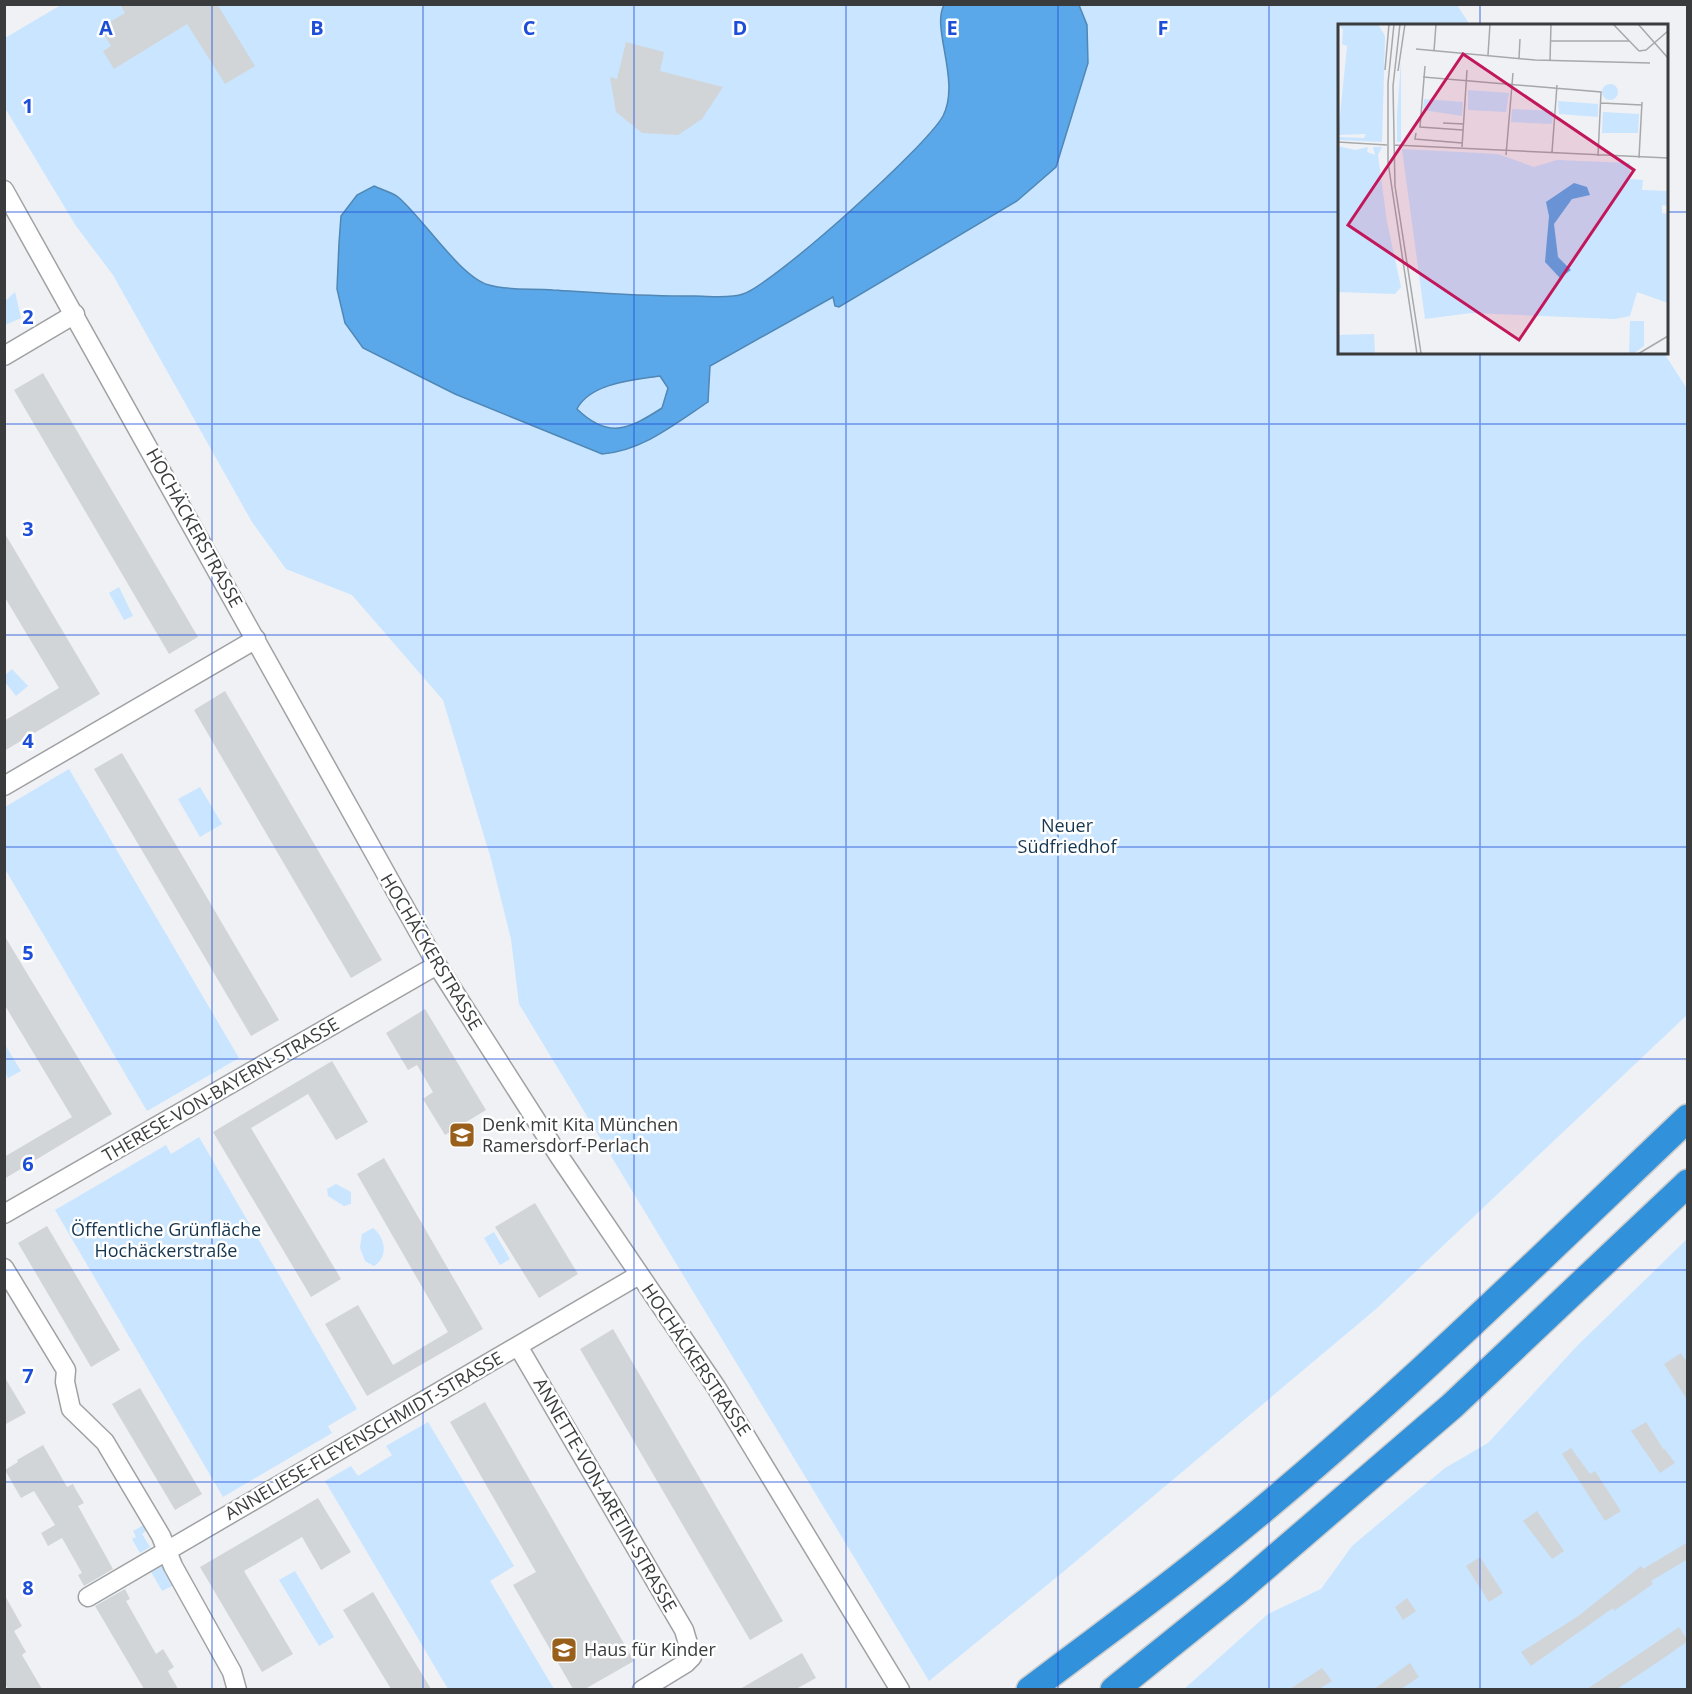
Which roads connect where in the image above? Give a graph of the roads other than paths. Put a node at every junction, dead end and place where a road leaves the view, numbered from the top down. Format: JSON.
{"nodes":[{"id":1,"x":4,"y":190,"type":"edge"},
{"id":2,"x":75,"y":314,"type":"junction"},
{"id":3,"x":4,"y":356,"type":"edge"},
{"id":4,"x":256,"y":639,"type":"junction"},
{"id":5,"x":4,"y":786,"type":"edge"},
{"id":6,"x":437,"y":965,"type":"junction"},
{"id":7,"x":1688,"y":1118,"type":"edge"},
{"id":8,"x":1688,"y":1183,"type":"edge"},
{"id":9,"x":4,"y":1214,"type":"edge"},
{"id":10,"x":4,"y":1268,"type":"edge"},
{"id":11,"x":639,"y":1275,"type":"junction"},
{"id":12,"x":518,"y":1346,"type":"junction"},
{"id":13,"x":166,"y":1552,"type":"junction"},
{"id":14,"x":88,"y":1597,"type":"dead end"},
{"id":15,"x":237,"y":1689,"type":"edge"},
{"id":16,"x":642,"y":1689,"type":"edge"},
{"id":17,"x":900,"y":1689,"type":"edge"},
{"id":18,"x":1030,"y":1689,"type":"edge"},
{"id":19,"x":1114,"y":1689,"type":"edge"}],
"edges":[{"from":1,"to":2,"type":"street","name":"HOCHÄCKERSTRASSE"},
{"from":2,"to":3,"type":"street"},
{"from":2,"to":4,"type":"street","name":"HOCHÄCKERSTRASSE"},
{"from":4,"to":5,"type":"street"},
{"from":4,"to":6,"type":"street","name":"HOCHÄCKERSTRASSE"},
{"from":6,"to":9,"type":"street","name":"THERESE-VON-BAYERN-STRASSE"},
{"from":6,"to":11,"type":"street","name":"HOCHÄCKERSTRASSE"},
{"from":7,"to":18,"type":"highway"},
{"from":8,"to":19,"type":"highway"},
{"from":10,"to":13,"type":"street"},
{"from":11,"to":12,"type":"street","name":"ANNELIESE-FLEYENSCHMIDT-STRASSE"},
{"from":11,"to":17,"type":"street","name":"HOCHÄCKERSTRASSE"},
{"from":12,"to":13,"type":"street","name":"ANNELIESE-FLEYENSCHMIDT-STRASSE"},
{"from":12,"to":16,"type":"street","name":"ANNETTE-VON-ARETIN-STRASSE"},
{"from":13,"to":14,"type":"street","name":"ANNELIESE-FLEYENSCHMIDT-STRASSE"},
{"from":13,"to":15,"type":"street"}]}
